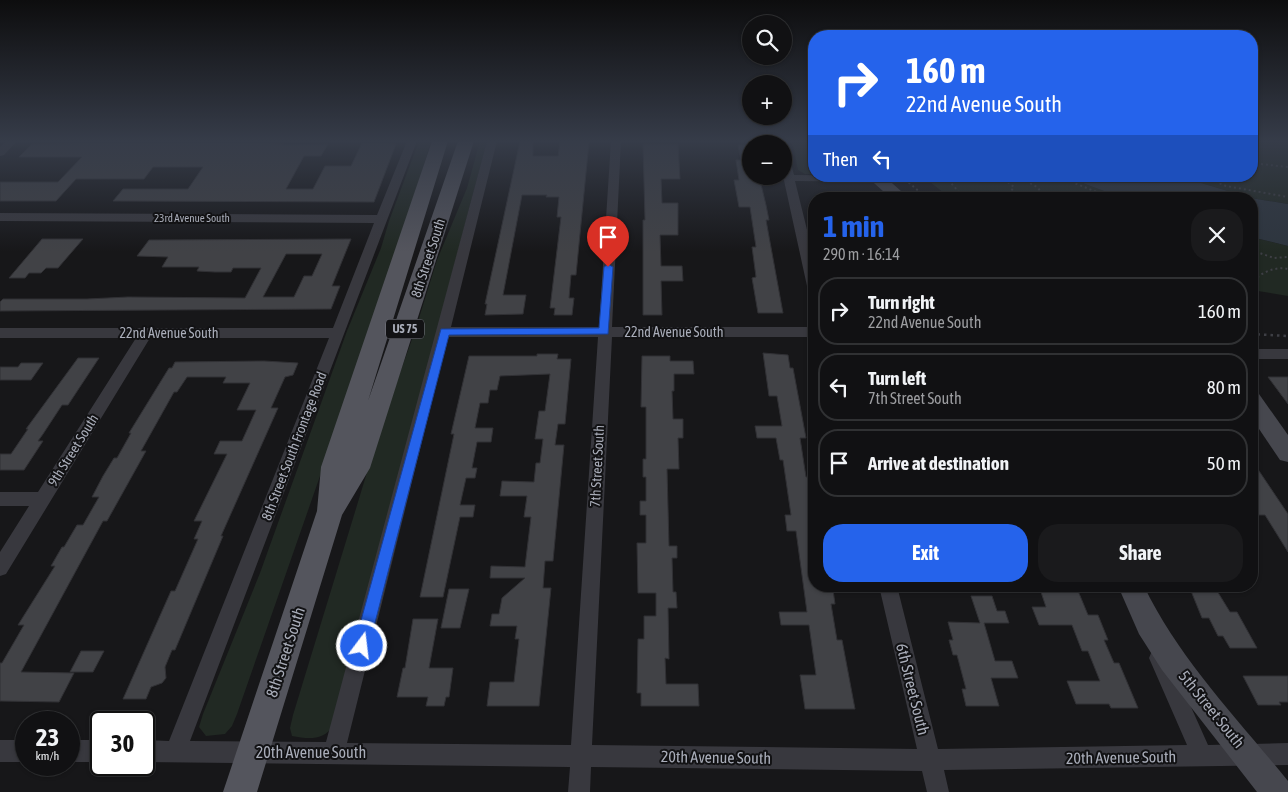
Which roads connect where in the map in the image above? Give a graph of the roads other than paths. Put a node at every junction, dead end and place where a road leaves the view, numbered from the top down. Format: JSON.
{"nodes":[{"id":1,"x":398,"y":178,"type":"edge"},
{"id":2,"x":428,"y":178,"type":"edge"},
{"id":3,"x":454,"y":178,"type":"edge"},
{"id":4,"x":483,"y":178,"type":"edge"},
{"id":5,"x":614,"y":178,"type":"edge"},
{"id":6,"x":792,"y":178,"type":"edge"},
{"id":7,"x":808,"y":178,"type":"edge"},
{"id":8,"x":880,"y":182,"type":"edge"},
{"id":9,"x":791,"y":185,"type":"edge"},
{"id":10,"x":893,"y":192,"type":"edge"},
{"id":11,"x":0,"y":217,"type":"edge"},
{"id":12,"x":383,"y":219,"type":"junction"},
{"id":13,"x":808,"y":260,"type":"edge"},
{"id":14,"x":445,"y":332,"type":"junction"},
{"id":15,"x":604,"y":332,"type":"junction"},
{"id":16,"x":808,"y":332,"type":"edge"},
{"id":17,"x":0,"y":333,"type":"edge"},
{"id":18,"x":146,"y":333,"type":"junction"},
{"id":19,"x":338,"y":333,"type":"junction"},
{"id":20,"x":1258,"y":354,"type":"edge"},
{"id":21,"x":1288,"y":354,"type":"edge"},
{"id":22,"x":1258,"y":410,"type":"edge"},
{"id":23,"x":1288,"y":452,"type":"edge"},
{"id":24,"x":0,"y":499,"type":"edge"},
{"id":25,"x":42,"y":499,"type":"junction"},
{"id":26,"x":330,"y":511,"type":"junction"},
{"id":27,"x":0,"y":568,"type":"edge"},
{"id":28,"x":889,"y":592,"type":"edge"},
{"id":29,"x":1134,"y":592,"type":"edge"},
{"id":30,"x":1149,"y":625,"type":"junction"},
{"id":31,"x":0,"y":751,"type":"edge"},
{"id":32,"x":15,"y":751,"type":"edge"},
{"id":33,"x":155,"y":751,"type":"edge"},
{"id":34,"x":176,"y":751,"type":"junction"},
{"id":35,"x":253,"y":752,"type":"junction"},
{"id":36,"x":334,"y":752,"type":"junction"},
{"id":37,"x":1248,"y":754,"type":"junction"},
{"id":38,"x":1288,"y":754,"type":"edge"},
{"id":39,"x":1202,"y":755,"type":"junction"},
{"id":40,"x":582,"y":756,"type":"junction"},
{"id":41,"x":931,"y":760,"type":"junction"},
{"id":42,"x":240,"y":792,"type":"edge"},
{"id":43,"x":580,"y":792,"type":"edge"},
{"id":44,"x":938,"y":792,"type":"edge"},
{"id":45,"x":1277,"y":792,"type":"edge"}],
"edges":[{"from":1,"to":12,"type":"street","name":"8th Street South Frontage Road"},
{"from":2,"to":26,"type":"main road","name":"8th Street South","number":"US 75"},
{"from":3,"to":26,"type":"main road","name":"8th Street South","number":"US 75"},
{"from":4,"to":14,"type":"street"},
{"from":5,"to":15,"type":"street","name":"7th Street South"},
{"from":6,"to":7,"type":"street"},
{"from":8,"to":10,"type":"street"},
{"from":9,"to":13,"type":"street"},
{"from":11,"to":12,"type":"street","name":"23rd Avenue South"},
{"from":12,"to":19,"type":"street","name":"8th Street South Frontage Road"},
{"from":14,"to":15,"type":"street","name":"22nd Avenue South"},
{"from":14,"to":36,"type":"street"},
{"from":15,"to":16,"type":"street","name":"22nd Avenue South"},
{"from":15,"to":40,"type":"street","name":"7th Street South"},
{"from":17,"to":18,"type":"street","name":"22nd Avenue South"},
{"from":18,"to":19,"type":"street","name":"22nd Avenue South"},
{"from":18,"to":25,"type":"street","name":"9th Street South"},
{"from":19,"to":34,"type":"street","name":"8th Street South Frontage Road"},
{"from":20,"to":21,"type":"street"},
{"from":22,"to":23,"type":"street"},
{"from":24,"to":25,"type":"street"},
{"from":25,"to":27,"type":"street","name":"9th Street South"},
{"from":26,"to":35,"type":"main road","name":"8th Street South","number":"US 75"},
{"from":28,"to":41,"type":"street","name":"6th Street South"},
{"from":29,"to":30,"type":"street","name":"5th Street South"},
{"from":30,"to":37,"type":"street","name":"5th Street South"},
{"from":30,"to":39,"type":"street","name":"5th Street South"},
{"from":31,"to":32,"type":"street"},
{"from":33,"to":34,"type":"street","name":"20th Avenue South"},
{"from":34,"to":35,"type":"street","name":"20th Avenue South"},
{"from":35,"to":36,"type":"street","name":"20th Avenue South"},
{"from":35,"to":42,"type":"main road","name":"8th Street South","number":"US 75"},
{"from":36,"to":40,"type":"street","name":"20th Avenue South"},
{"from":37,"to":38,"type":"street","name":"20th Avenue South"},
{"from":37,"to":39,"type":"street","name":"20th Avenue South"},
{"from":37,"to":45,"type":"street","name":"5th Street South"},
{"from":39,"to":41,"type":"street","name":"20th Avenue South"},
{"from":40,"to":41,"type":"street","name":"20th Avenue South"},
{"from":40,"to":43,"type":"street","name":"7th Street South"},
{"from":41,"to":44,"type":"street","name":"6th Street South"}]}
